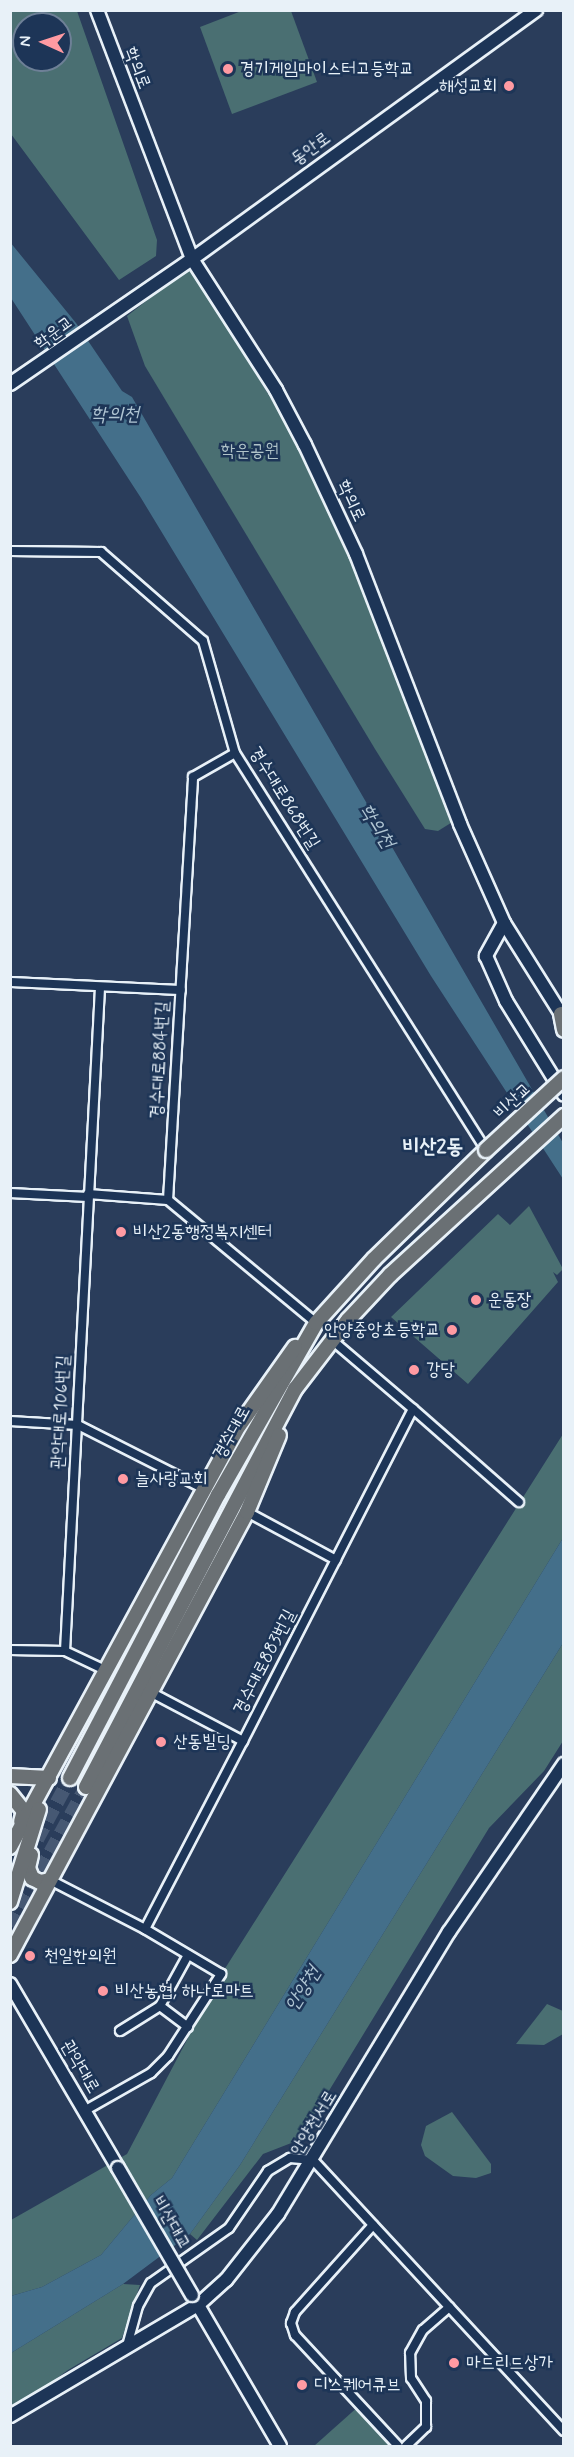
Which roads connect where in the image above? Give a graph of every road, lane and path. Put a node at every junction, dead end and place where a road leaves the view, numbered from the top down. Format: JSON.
{"nodes":[{"id":1,"x":97,"y":10,"type":"edge"},
{"id":2,"x":536,"y":10,"type":"edge"},
{"id":3,"x":192,"y":259,"type":"junction"},
{"id":4,"x":107,"y":317,"type":"joint"},
{"id":5,"x":10,"y":384,"type":"edge"},
{"id":6,"x":10,"y":551,"type":"edge"},
{"id":7,"x":235,"y":753,"type":"junction"},
{"id":8,"x":504,"y":923,"type":"junction"},
{"id":9,"x":10,"y":982,"type":"edge"},
{"id":10,"x":100,"y":987,"type":"junction"},
{"id":11,"x":181,"y":990,"type":"junction"},
{"id":12,"x":562,"y":1015,"type":"edge"},
{"id":13,"x":564,"y":1030,"type":"edge"},
{"id":14,"x":564,"y":1078,"type":"edge"},
{"id":15,"x":564,"y":1095,"type":"edge"},
{"id":16,"x":564,"y":1116,"type":"edge"},
{"id":17,"x":486,"y":1150,"type":"junction"},
{"id":18,"x":10,"y":1193,"type":"edge"},
{"id":19,"x":88,"y":1196,"type":"junction"},
{"id":20,"x":168,"y":1200,"type":"junction"},
{"id":21,"x":316,"y":1323,"type":"junction"},
{"id":22,"x":332,"y":1340,"type":"junction"},
{"id":23,"x":296,"y":1389,"type":"junction"},
{"id":24,"x":413,"y":1410,"type":"junction"},
{"id":25,"x":10,"y":1421,"type":"edge"},
{"id":26,"x":78,"y":1425,"type":"junction"},
{"id":27,"x":204,"y":1489,"type":"junction"},
{"id":28,"x":519,"y":1502,"type":"dead end"},
{"id":29,"x":247,"y":1512,"type":"junction"},
{"id":30,"x":336,"y":1560,"type":"junction"},
{"id":31,"x":10,"y":1650,"type":"edge"},
{"id":32,"x":66,"y":1651,"type":"junction"},
{"id":33,"x":107,"y":1671,"type":"junction"},
{"id":34,"x":152,"y":1693,"type":"junction"},
{"id":35,"x":243,"y":1742,"type":"junction"},
{"id":36,"x":564,"y":1764,"type":"edge"},
{"id":37,"x":10,"y":1776,"type":"edge"},
{"id":38,"x":49,"y":1778,"type":"junction"},
{"id":39,"x":70,"y":1778,"type":"tunnel mouth"},
{"id":40,"x":86,"y":1786,"type":"tunnel mouth"},
{"id":41,"x":10,"y":1794,"type":"edge"},
{"id":42,"x":24,"y":1834,"type":"junction"},
{"id":43,"x":10,"y":1847,"type":"edge"},
{"id":44,"x":50,"y":1880,"type":"junction"},
{"id":45,"x":10,"y":1902,"type":"edge"},
{"id":46,"x":145,"y":1929,"type":"junction"},
{"id":47,"x":10,"y":1955,"type":"edge"},
{"id":48,"x":188,"y":1955,"type":"junction"},
{"id":49,"x":10,"y":1984,"type":"edge"},
{"id":50,"x":160,"y":2006,"type":"junction"},
{"id":51,"x":188,"y":2027,"type":"junction"},
{"id":52,"x":120,"y":2031,"type":"dead end"},
{"id":53,"x":84,"y":2111,"type":"junction"},
{"id":54,"x":313,"y":2160,"type":"junction"},
{"id":55,"x":118,"y":2169,"type":"joint"},
{"id":56,"x":373,"y":2225,"type":"junction"},
{"id":57,"x":195,"y":2300,"type":"junction"},
{"id":58,"x":449,"y":2307,"type":"junction"},
{"id":59,"x":127,"y":2346,"type":"junction"},
{"id":60,"x":10,"y":2416,"type":"edge"},
{"id":61,"x":564,"y":2431,"type":"edge"},
{"id":62,"x":280,"y":2446,"type":"edge"},
{"id":63,"x":398,"y":2446,"type":"edge"},
{"id":64,"x":406,"y":2446,"type":"edge"}],
"edges":[{"from":1,"to":3,"type":"street","name":"학의로"},
{"from":2,"to":3,"type":"street","name":"동안로"},
{"from":3,"to":4,"type":"street","name":"동안로"},
{"from":3,"to":8,"type":"street","name":"학의로"},
{"from":4,"to":5,"type":"street","name":"학운교"},
{"from":6,"to":7,"type":"street","name":"경수대로868번길"},
{"from":7,"to":11,"type":"street","name":"경수대로884번길"},
{"from":7,"to":17,"type":"street","name":"경수대로868번길"},
{"from":8,"to":12,"type":"street","name":"학의로"},
{"from":8,"to":15,"type":"street"},
{"from":9,"to":10,"type":"street"},
{"from":10,"to":11,"type":"street"},
{"from":10,"to":19,"type":"street","name":"관악대로106번길"},
{"from":11,"to":20,"type":"street","name":"경수대로884번길"},
{"from":12,"to":13,"type":"main road"},
{"from":14,"to":17,"type":"main road","name":"비산교","bridge":true},
{"from":16,"to":22,"type":"main road","name":"경수대로"},
{"from":17,"to":21,"type":"main road","name":"경수대로"},
{"from":18,"to":19,"type":"street"},
{"from":19,"to":20,"type":"street"},
{"from":19,"to":26,"type":"street","name":"관악대로106번길"},
{"from":20,"to":21,"type":"street"},
{"from":21,"to":27,"type":"main road"},
{"from":21,"to":39,"type":"main road","name":"경수대로"},
{"from":22,"to":23,"type":"main road","name":"경수대로"},
{"from":22,"to":24,"type":"street"},
{"from":23,"to":29,"type":"main road"},
{"from":23,"to":40,"type":"main road","name":"경수대로"},
{"from":24,"to":28,"type":"street"},
{"from":24,"to":30,"type":"street","name":"경수대로883번길"},
{"from":25,"to":26,"type":"street"},
{"from":26,"to":27,"type":"street"},
{"from":26,"to":32,"type":"street","name":"관악대로106번길"},
{"from":27,"to":33,"type":"main road"},
{"from":29,"to":30,"type":"street"},
{"from":29,"to":34,"type":"main road"},
{"from":30,"to":35,"type":"street","name":"경수대로883번길"},
{"from":31,"to":32,"type":"street"},
{"from":32,"to":33,"type":"street"},
{"from":33,"to":38,"type":"main road"},
{"from":34,"to":35,"type":"street"},
{"from":34,"to":44,"type":"main road"},
{"from":35,"to":46,"type":"street","name":"경수대로883번길"},
{"from":36,"to":54,"type":"street","name":"안양천서로"},
{"from":37,"to":38,"type":"main road"},
{"from":38,"to":42,"type":"main road"},
{"from":41,"to":42,"type":"main road"},
{"from":42,"to":43,"type":"main road"},
{"from":42,"to":44,"type":"main road"},
{"from":42,"to":45,"type":"main road"},
{"from":44,"to":46,"type":"street"},
{"from":44,"to":47,"type":"main road"},
{"from":46,"to":48,"type":"street"},
{"from":48,"to":50,"type":"street"},
{"from":48,"to":51,"type":"street"},
{"from":49,"to":53,"type":"street","name":"관악대로"},
{"from":50,"to":51,"type":"street"},
{"from":50,"to":52,"type":"street"},
{"from":51,"to":53,"type":"street"},
{"from":53,"to":55,"type":"street","name":"관악대로"},
{"from":54,"to":56,"type":"street"},
{"from":54,"to":57,"type":"street","name":"안양천서로"},
{"from":54,"to":59,"type":"street"},
{"from":55,"to":57,"type":"street","name":"비산대교","bridge":true},
{"from":56,"to":58,"type":"street"},
{"from":56,"to":63,"type":"street"},
{"from":57,"to":59,"type":"street","name":"안양천서로"},
{"from":57,"to":62,"type":"street"},
{"from":58,"to":61,"type":"street"},
{"from":58,"to":64,"type":"street"},
{"from":59,"to":60,"type":"street","name":"안양천서로"}]}
